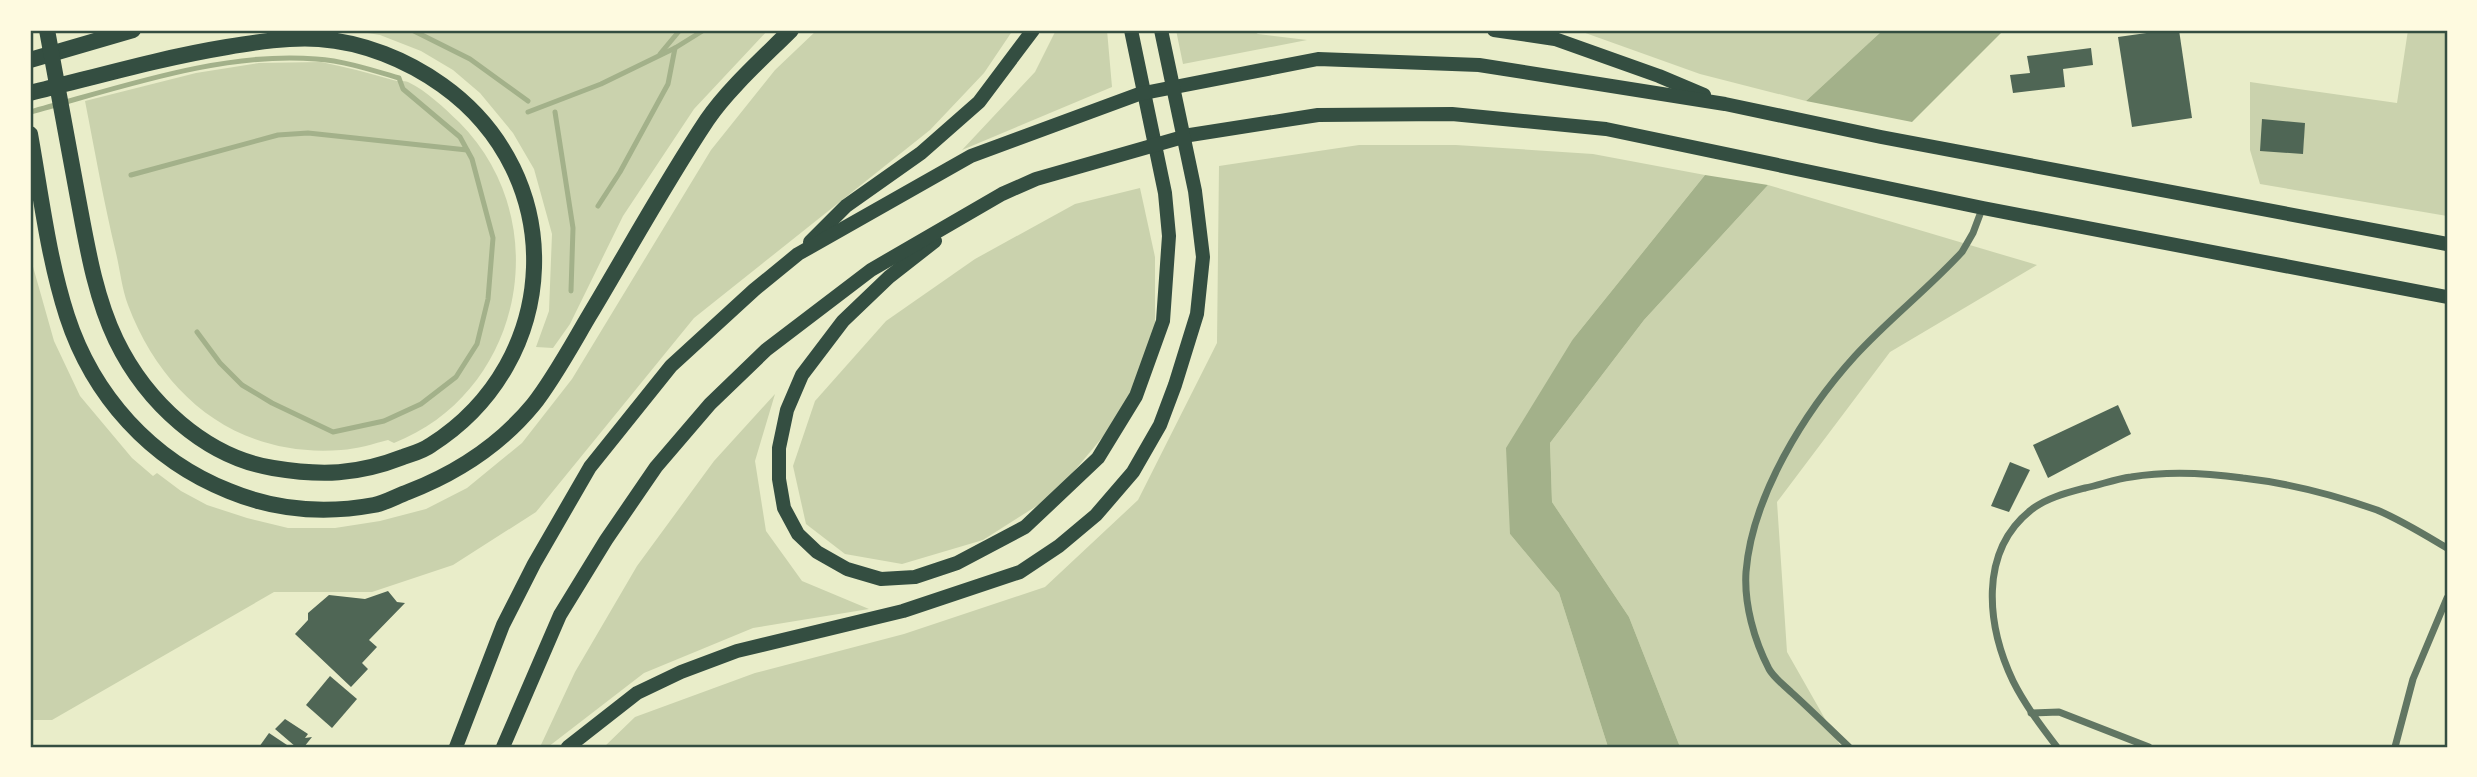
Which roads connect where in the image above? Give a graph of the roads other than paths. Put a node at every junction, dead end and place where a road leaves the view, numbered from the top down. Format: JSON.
{"nodes":[{"id":1,"x":47,"y":30,"type":"edge"},
{"id":2,"x":133,"y":30,"type":"edge"},
{"id":3,"x":791,"y":30,"type":"edge"},
{"id":4,"x":1033,"y":30,"type":"edge"},
{"id":5,"x":1131,"y":30,"type":"edge"},
{"id":6,"x":1161,"y":30,"type":"edge"},
{"id":7,"x":1494,"y":30,"type":"edge"},
{"id":8,"x":30,"y":60,"type":"edge"},
{"id":9,"x":30,"y":93,"type":"edge"},
{"id":10,"x":1725,"y":104,"type":"junction"},
{"id":11,"x":30,"y":134,"type":"edge"},
{"id":12,"x":1002,"y":194,"type":"junction"},
{"id":13,"x":1983,"y":208,"type":"junction"},
{"id":14,"x":2447,"y":244,"type":"edge"},
{"id":15,"x":798,"y":254,"type":"junction"},
{"id":16,"x":2447,"y":297,"type":"edge"},
{"id":17,"x":2447,"y":548,"type":"edge"},
{"id":18,"x":2447,"y":598,"type":"edge"},
{"id":19,"x":2031,"y":713,"type":"junction"},
{"id":20,"x":456,"y":747,"type":"edge"},
{"id":21,"x":503,"y":747,"type":"edge"},
{"id":22,"x":569,"y":747,"type":"edge"},
{"id":23,"x":1849,"y":747,"type":"edge"},
{"id":24,"x":2057,"y":747,"type":"edge"},
{"id":25,"x":2149,"y":747,"type":"edge"},
{"id":26,"x":2395,"y":747,"type":"edge"}],
"edges":[{"from":1,"to":9,"type":"highway"},
{"from":2,"to":8,"type":"highway"},
{"from":3,"to":11,"type":"highway"},
{"from":4,"to":15,"type":"highway"},
{"from":5,"to":12,"type":"highway"},
{"from":6,"to":22,"type":"highway"},
{"from":7,"to":10,"type":"highway"},
{"from":10,"to":14,"type":"highway"},
{"from":10,"to":15,"type":"highway"},
{"from":12,"to":13,"type":"highway"},
{"from":12,"to":21,"type":"highway"},
{"from":13,"to":16,"type":"highway"},
{"from":13,"to":23,"type":"street"},
{"from":15,"to":20,"type":"highway"},
{"from":17,"to":19,"type":"street"},
{"from":18,"to":26,"type":"street"},
{"from":19,"to":24,"type":"street"},
{"from":19,"to":25,"type":"street"}]}
